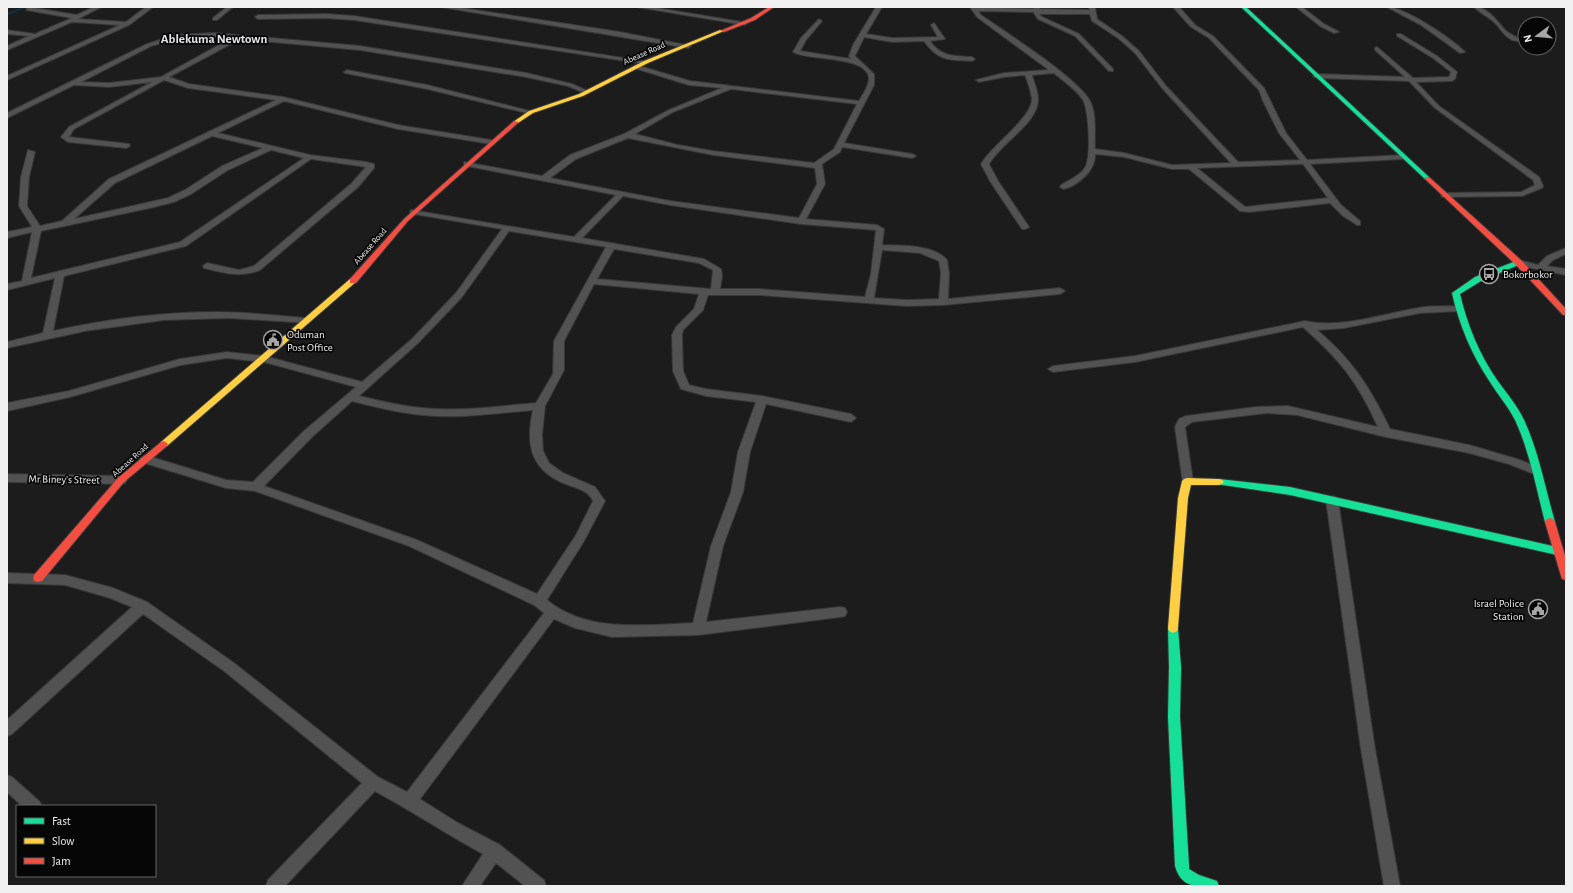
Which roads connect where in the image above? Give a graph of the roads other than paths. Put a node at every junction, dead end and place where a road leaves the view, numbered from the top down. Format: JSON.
{"nodes":[{"id":1,"x":98,"y":7,"type":"edge"},
{"id":2,"x":150,"y":7,"type":"edge"},
{"id":3,"x":230,"y":7,"type":"edge"},
{"id":4,"x":444,"y":7,"type":"edge"},
{"id":5,"x":640,"y":7,"type":"edge"},
{"id":6,"x":688,"y":7,"type":"edge"},
{"id":7,"x":772,"y":7,"type":"edge"},
{"id":8,"x":870,"y":7,"type":"edge"},
{"id":9,"x":1176,"y":7,"type":"edge"},
{"id":10,"x":1243,"y":7,"type":"edge"},
{"id":11,"x":1299,"y":7,"type":"edge"},
{"id":12,"x":1390,"y":7,"type":"edge"},
{"id":13,"x":1477,"y":7,"type":"edge"},
{"id":14,"x":879,"y":8,"type":"edge"},
{"id":15,"x":974,"y":8,"type":"edge"},
{"id":16,"x":1038,"y":8,"type":"edge"},
{"id":17,"x":28,"y":9,"type":"dead end"},
{"id":18,"x":1092,"y":9,"type":"edge"},
{"id":19,"x":681,"y":13,"type":"junction"},
{"id":20,"x":79,"y":17,"type":"junction"},
{"id":21,"x":258,"y":17,"type":"dead end"},
{"id":22,"x":215,"y":19,"type":"dead end"},
{"id":23,"x":71,"y":20,"type":"junction"},
{"id":24,"x":819,"y":21,"type":"dead end"},
{"id":25,"x":745,"y":23,"type":"junction"},
{"id":26,"x":127,"y":24,"type":"junction"},
{"id":27,"x":934,"y":25,"type":"dead end"},
{"id":28,"x":7,"y":32,"type":"edge"},
{"id":29,"x":1336,"y":32,"type":"dead end"},
{"id":30,"x":1399,"y":34,"type":"dead end"},
{"id":31,"x":862,"y":35,"type":"junction"},
{"id":32,"x":35,"y":36,"type":"junction"},
{"id":33,"x":239,"y":37,"type":"junction"},
{"id":34,"x":1517,"y":39,"type":"edge"},
{"id":35,"x":926,"y":40,"type":"junction"},
{"id":36,"x":688,"y":46,"type":"junction"},
{"id":37,"x":7,"y":48,"type":"edge"},
{"id":38,"x":1377,"y":49,"type":"dead end"},
{"id":39,"x":1462,"y":52,"type":"dead end"},
{"id":40,"x":972,"y":59,"type":"dead end"},
{"id":41,"x":854,"y":61,"type":"junction"},
{"id":42,"x":646,"y":62,"type":"junction"},
{"id":43,"x":636,"y":67,"type":"junction"},
{"id":44,"x":1111,"y":70,"type":"dead end"},
{"id":45,"x":1055,"y":71,"type":"junction"},
{"id":46,"x":347,"y":72,"type":"dead end"},
{"id":47,"x":1028,"y":73,"type":"junction"},
{"id":48,"x":1316,"y":76,"type":"junction"},
{"id":49,"x":7,"y":78,"type":"edge"},
{"id":50,"x":165,"y":78,"type":"junction"},
{"id":51,"x":1408,"y":78,"type":"junction"},
{"id":52,"x":979,"y":80,"type":"dead end"},
{"id":53,"x":71,"y":83,"type":"junction"},
{"id":54,"x":730,"y":87,"type":"junction"},
{"id":55,"x":588,"y":92,"type":"junction"},
{"id":56,"x":283,"y":99,"type":"junction"},
{"id":57,"x":862,"y":103,"type":"junction"},
{"id":58,"x":531,"y":112,"type":"junction"},
{"id":59,"x":8,"y":115,"type":"edge"},
{"id":60,"x":646,"y":126,"type":"junction"},
{"id":61,"x":210,"y":133,"type":"junction"},
{"id":62,"x":627,"y":136,"type":"junction"},
{"id":63,"x":652,"y":139,"type":"junction"},
{"id":64,"x":491,"y":142,"type":"junction"},
{"id":65,"x":840,"y":145,"type":"junction"},
{"id":66,"x":126,"y":146,"type":"dead end"},
{"id":67,"x":272,"y":147,"type":"junction"},
{"id":68,"x":1092,"y":151,"type":"junction"},
{"id":69,"x":31,"y":152,"type":"dead end"},
{"id":70,"x":912,"y":156,"type":"dead end"},
{"id":71,"x":310,"y":157,"type":"junction"},
{"id":72,"x":1403,"y":157,"type":"junction"},
{"id":73,"x":1304,"y":162,"type":"junction"},
{"id":74,"x":467,"y":164,"type":"junction"},
{"id":75,"x":1236,"y":164,"type":"junction"},
{"id":76,"x":818,"y":166,"type":"junction"},
{"id":77,"x":1190,"y":166,"type":"junction"},
{"id":78,"x":545,"y":178,"type":"junction"},
{"id":79,"x":1064,"y":187,"type":"dead end"},
{"id":80,"x":621,"y":194,"type":"junction"},
{"id":81,"x":1445,"y":195,"type":"junction"},
{"id":82,"x":1332,"y":200,"type":"junction"},
{"id":83,"x":414,"y":212,"type":"junction"},
{"id":84,"x":801,"y":222,"type":"junction"},
{"id":85,"x":64,"y":223,"type":"junction"},
{"id":86,"x":1357,"y":223,"type":"dead end"},
{"id":87,"x":1025,"y":227,"type":"dead end"},
{"id":88,"x":37,"y":228,"type":"junction"},
{"id":89,"x":507,"y":228,"type":"junction"},
{"id":90,"x":7,"y":235,"type":"edge"},
{"id":91,"x":576,"y":240,"type":"junction"},
{"id":92,"x":611,"y":246,"type":"junction"},
{"id":93,"x":878,"y":247,"type":"junction"},
{"id":94,"x":1566,"y":251,"type":"edge"},
{"id":95,"x":1519,"y":263,"type":"junction"},
{"id":96,"x":207,"y":266,"type":"dead end"},
{"id":97,"x":1540,"y":268,"type":"junction"},
{"id":98,"x":1566,"y":272,"type":"edge"},
{"id":99,"x":60,"y":274,"type":"junction"},
{"id":100,"x":591,"y":281,"type":"junction"},
{"id":101,"x":26,"y":283,"type":"junction"},
{"id":102,"x":7,"y":287,"type":"edge"},
{"id":103,"x":1060,"y":291,"type":"dead end"},
{"id":104,"x":704,"y":292,"type":"junction"},
{"id":105,"x":716,"y":292,"type":"junction"},
{"id":106,"x":869,"y":301,"type":"junction"},
{"id":107,"x":943,"y":302,"type":"junction"},
{"id":108,"x":1458,"y":309,"type":"junction"},
{"id":109,"x":1566,"y":313,"type":"edge"},
{"id":110,"x":306,"y":321,"type":"junction"},
{"id":111,"x":1305,"y":324,"type":"junction"},
{"id":112,"x":47,"y":335,"type":"junction"},
{"id":113,"x":7,"y":345,"type":"edge"},
{"id":114,"x":264,"y":359,"type":"junction"},
{"id":115,"x":1053,"y":369,"type":"dead end"},
{"id":116,"x":364,"y":386,"type":"junction"},
{"id":117,"x":350,"y":397,"type":"junction"},
{"id":118,"x":762,"y":399,"type":"junction"},
{"id":119,"x":540,"y":406,"type":"junction"},
{"id":120,"x":7,"y":407,"type":"edge"},
{"id":121,"x":850,"y":418,"type":"dead end"},
{"id":122,"x":1386,"y":434,"type":"junction"},
{"id":123,"x":145,"y":459,"type":"junction"},
{"id":124,"x":1534,"y":470,"type":"junction"},
{"id":125,"x":7,"y":478,"type":"edge"},
{"id":126,"x":121,"y":480,"type":"junction"},
{"id":127,"x":1187,"y":481,"type":"junction"},
{"id":128,"x":256,"y":487,"type":"junction"},
{"id":129,"x":1332,"y":500,"type":"junction"},
{"id":130,"x":1557,"y":551,"type":"junction"},
{"id":131,"x":1566,"y":576,"type":"edge"},
{"id":132,"x":7,"y":578,"type":"edge"},
{"id":133,"x":38,"y":578,"type":"junction"},
{"id":134,"x":539,"y":601,"type":"junction"},
{"id":135,"x":142,"y":606,"type":"junction"},
{"id":136,"x":552,"y":612,"type":"junction"},
{"id":137,"x":840,"y":612,"type":"dead end"},
{"id":138,"x":698,"y":629,"type":"junction"},
{"id":139,"x":7,"y":729,"type":"edge"},
{"id":140,"x":7,"y":782,"type":"edge"},
{"id":141,"x":373,"y":782,"type":"junction"},
{"id":142,"x":408,"y":801,"type":"junction"},
{"id":143,"x":33,"y":805,"type":"edge"},
{"id":144,"x":494,"y":851,"type":"junction"},
{"id":145,"x":274,"y":886,"type":"edge"},
{"id":146,"x":470,"y":886,"type":"edge"},
{"id":147,"x":538,"y":886,"type":"edge"},
{"id":148,"x":1212,"y":886,"type":"edge"},
{"id":149,"x":1392,"y":886,"type":"edge"}],
"edges":[{"from":1,"to":20,"type":"street"},
{"from":2,"to":26,"type":"street"},
{"from":3,"to":22,"type":"street"},
{"from":4,"to":36,"type":"street"},
{"from":5,"to":19,"type":"street"},
{"from":6,"to":19,"type":"street"},
{"from":7,"to":25,"type":"street","name":"Abease Road"},
{"from":8,"to":14,"type":"street"},
{"from":9,"to":73,"type":"street"},
{"from":10,"to":48,"type":"street"},
{"from":11,"to":29,"type":"street"},
{"from":12,"to":39,"type":"street"},
{"from":13,"to":34,"type":"street"},
{"from":14,"to":31,"type":"street"},
{"from":15,"to":16,"type":"street"},
{"from":15,"to":45,"type":"street"},
{"from":16,"to":18,"type":"street"},
{"from":16,"to":44,"type":"street"},
{"from":17,"to":20,"type":"street"},
{"from":18,"to":75,"type":"street"},
{"from":19,"to":25,"type":"street"},
{"from":20,"to":23,"type":"street"},
{"from":21,"to":42,"type":"street"},
{"from":23,"to":26,"type":"street"},
{"from":23,"to":32,"type":"street"},
{"from":24,"to":41,"type":"street"},
{"from":25,"to":36,"type":"street","name":"Abease Road"},
{"from":26,"to":49,"type":"street"},
{"from":27,"to":35,"type":"street"},
{"from":28,"to":32,"type":"street"},
{"from":30,"to":51,"type":"street"},
{"from":31,"to":35,"type":"street"},
{"from":31,"to":41,"type":"street"},
{"from":32,"to":37,"type":"street"},
{"from":33,"to":50,"type":"street"},
{"from":33,"to":53,"type":"street"},
{"from":33,"to":55,"type":"street"},
{"from":35,"to":40,"type":"street"},
{"from":36,"to":42,"type":"street","name":"Abease Road"},
{"from":38,"to":51,"type":"street"},
{"from":41,"to":57,"type":"street"},
{"from":42,"to":43,"type":"street","name":"Abease Road"},
{"from":43,"to":54,"type":"street"},
{"from":43,"to":55,"type":"street","name":"Abease Road"},
{"from":45,"to":47,"type":"street"},
{"from":45,"to":68,"type":"street"},
{"from":46,"to":58,"type":"street"},
{"from":47,"to":52,"type":"street"},
{"from":47,"to":87,"type":"street"},
{"from":48,"to":51,"type":"street"},
{"from":48,"to":72,"type":"street"},
{"from":50,"to":53,"type":"street"},
{"from":50,"to":56,"type":"street"},
{"from":50,"to":66,"type":"street"},
{"from":51,"to":81,"type":"street"},
{"from":53,"to":59,"type":"street"},
{"from":54,"to":57,"type":"street"},
{"from":54,"to":60,"type":"street"},
{"from":55,"to":58,"type":"street","name":"Abease Road"},
{"from":56,"to":61,"type":"street"},
{"from":56,"to":64,"type":"street"},
{"from":57,"to":65,"type":"street"},
{"from":58,"to":64,"type":"street","name":"Abease Road"},
{"from":60,"to":62,"type":"street"},
{"from":60,"to":63,"type":"street"},
{"from":61,"to":67,"type":"street"},
{"from":61,"to":85,"type":"street"},
{"from":62,"to":63,"type":"street"},
{"from":62,"to":78,"type":"street"},
{"from":63,"to":76,"type":"street"},
{"from":64,"to":74,"type":"street","name":"Abease Road"},
{"from":65,"to":70,"type":"street"},
{"from":65,"to":76,"type":"street"},
{"from":67,"to":71,"type":"street"},
{"from":67,"to":85,"type":"street"},
{"from":68,"to":77,"type":"street"},
{"from":68,"to":79,"type":"street"},
{"from":69,"to":88,"type":"street"},
{"from":71,"to":96,"type":"street"},
{"from":71,"to":99,"type":"street"},
{"from":72,"to":73,"type":"street"},
{"from":72,"to":81,"type":"street"},
{"from":73,"to":75,"type":"street"},
{"from":73,"to":82,"type":"street"},
{"from":74,"to":78,"type":"street"},
{"from":74,"to":83,"type":"street","name":"Abease Road"},
{"from":75,"to":77,"type":"street"},
{"from":76,"to":84,"type":"street"},
{"from":77,"to":82,"type":"street"},
{"from":78,"to":80,"type":"street"},
{"from":80,"to":84,"type":"street"},
{"from":80,"to":91,"type":"street"},
{"from":81,"to":95,"type":"street"},
{"from":82,"to":86,"type":"street"},
{"from":83,"to":89,"type":"street"},
{"from":83,"to":110,"type":"street","name":"Abease Road"},
{"from":84,"to":93,"type":"street"},
{"from":85,"to":88,"type":"street"},
{"from":88,"to":90,"type":"street"},
{"from":88,"to":101,"type":"street"},
{"from":89,"to":91,"type":"street"},
{"from":89,"to":116,"type":"street"},
{"from":91,"to":92,"type":"street"},
{"from":92,"to":100,"type":"street"},
{"from":92,"to":105,"type":"street"},
{"from":93,"to":106,"type":"street"},
{"from":93,"to":107,"type":"street"},
{"from":94,"to":97,"type":"street"},
{"from":95,"to":97,"type":"street"},
{"from":95,"to":108,"type":"street"},
{"from":95,"to":109,"type":"street"},
{"from":97,"to":98,"type":"street"},
{"from":99,"to":101,"type":"street"},
{"from":99,"to":112,"type":"street"},
{"from":100,"to":104,"type":"street"},
{"from":100,"to":119,"type":"street"},
{"from":101,"to":102,"type":"street"},
{"from":103,"to":107,"type":"street"},
{"from":104,"to":105,"type":"street"},
{"from":104,"to":118,"type":"street"},
{"from":105,"to":106,"type":"street"},
{"from":106,"to":107,"type":"street"},
{"from":108,"to":111,"type":"street"},
{"from":108,"to":124,"type":"street"},
{"from":110,"to":112,"type":"street"},
{"from":110,"to":114,"type":"street","name":"Abease Road"},
{"from":111,"to":115,"type":"street"},
{"from":111,"to":122,"type":"street"},
{"from":112,"to":113,"type":"street"},
{"from":114,"to":116,"type":"street"},
{"from":114,"to":120,"type":"street"},
{"from":114,"to":123,"type":"street","name":"Abease Road"},
{"from":116,"to":117,"type":"street"},
{"from":117,"to":119,"type":"street"},
{"from":117,"to":128,"type":"street"},
{"from":118,"to":121,"type":"street"},
{"from":118,"to":138,"type":"street"},
{"from":119,"to":134,"type":"street"},
{"from":122,"to":124,"type":"street"},
{"from":122,"to":127,"type":"street"},
{"from":123,"to":126,"type":"street","name":"Abease Road"},
{"from":123,"to":128,"type":"street"},
{"from":124,"to":130,"type":"street"},
{"from":125,"to":126,"type":"street","name":"Mr Biney’s Street"},
{"from":126,"to":133,"type":"street","name":"Abease Road"},
{"from":127,"to":129,"type":"street"},
{"from":127,"to":148,"type":"street"},
{"from":128,"to":134,"type":"street"},
{"from":129,"to":130,"type":"street"},
{"from":129,"to":149,"type":"street"},
{"from":130,"to":131,"type":"street"},
{"from":132,"to":133,"type":"street"},
{"from":133,"to":135,"type":"street"},
{"from":134,"to":136,"type":"street"},
{"from":135,"to":139,"type":"street"},
{"from":135,"to":141,"type":"street"},
{"from":136,"to":138,"type":"street"},
{"from":136,"to":142,"type":"street"},
{"from":137,"to":138,"type":"street"},
{"from":140,"to":143,"type":"street"},
{"from":141,"to":142,"type":"street"},
{"from":141,"to":145,"type":"street"},
{"from":142,"to":144,"type":"street"},
{"from":144,"to":146,"type":"street"},
{"from":144,"to":147,"type":"street"}]}
